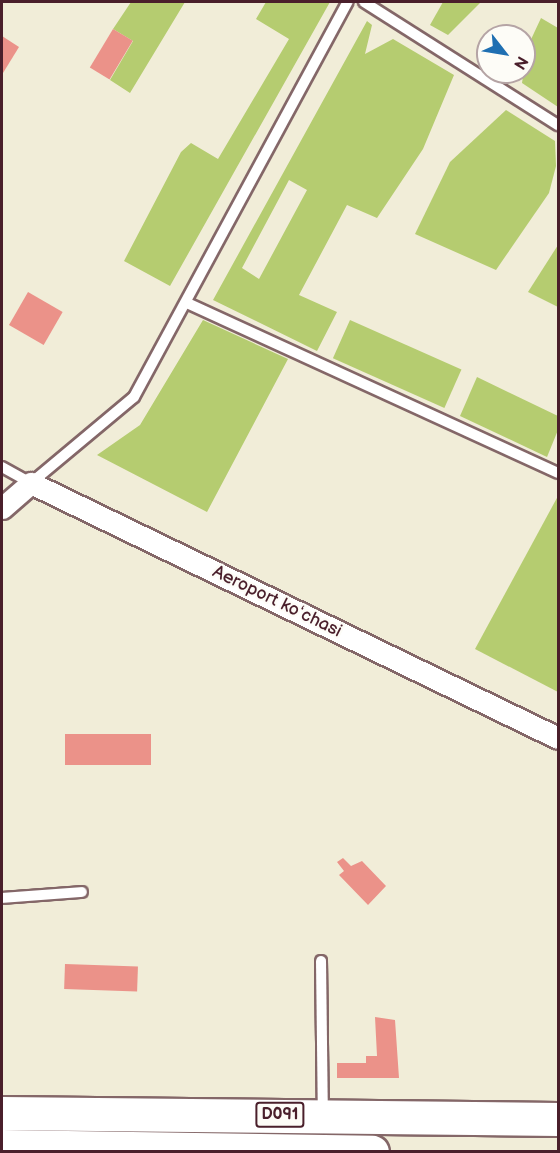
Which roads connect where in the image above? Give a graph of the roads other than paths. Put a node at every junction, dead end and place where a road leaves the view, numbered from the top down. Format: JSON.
{"nodes":[{"id":1,"x":348,"y":2,"type":"edge"},
{"id":2,"x":364,"y":2,"type":"edge"},
{"id":3,"x":558,"y":125,"type":"edge"},
{"id":4,"x":187,"y":303,"type":"junction"},
{"id":5,"x":2,"y":467,"type":"edge"},
{"id":6,"x":558,"y":473,"type":"edge"},
{"id":7,"x":31,"y":483,"type":"junction"},
{"id":8,"x":2,"y":508,"type":"edge"},
{"id":9,"x":558,"y":738,"type":"edge"},
{"id":10,"x":82,"y":892,"type":"dead end"},
{"id":11,"x":2,"y":898,"type":"edge"},
{"id":12,"x":321,"y":961,"type":"dead end"},
{"id":13,"x":2,"y":1113,"type":"edge"},
{"id":14,"x":323,"y":1115,"type":"junction"},
{"id":15,"x":558,"y":1119,"type":"edge"},
{"id":16,"x":2,"y":1146,"type":"edge"},
{"id":17,"x":372,"y":1152,"type":"edge"}],
"edges":[{"from":1,"to":4,"type":"lane"},
{"from":2,"to":3,"type":"lane"},
{"from":4,"to":6,"type":"lane"},
{"from":4,"to":7,"type":"lane"},
{"from":5,"to":7,"type":"lane"},
{"from":7,"to":8,"type":"street"},
{"from":7,"to":9,"type":"street","name":"Aeroport koʻchasi"},
{"from":10,"to":11,"type":"lane"},
{"from":12,"to":14,"type":"lane"},
{"from":13,"to":14,"type":"highway","number":"D091"},
{"from":14,"to":15,"type":"highway","number":"D091"},
{"from":16,"to":17,"type":"highway","number":"D091"}]}
